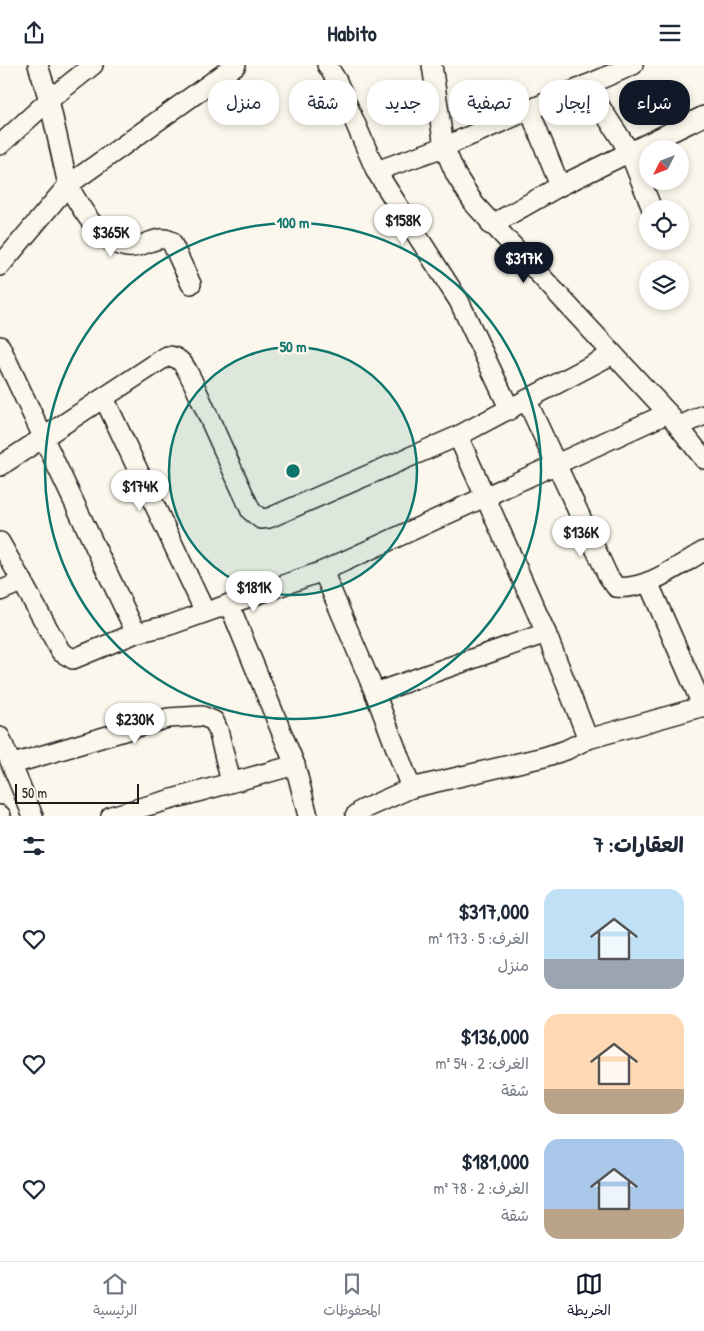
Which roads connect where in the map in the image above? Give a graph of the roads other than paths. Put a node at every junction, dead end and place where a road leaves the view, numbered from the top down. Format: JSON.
{"nodes":[{"id":1,"x":38,"y":65,"type":"edge"},
{"id":2,"x":93,"y":65,"type":"edge"},
{"id":3,"x":236,"y":65,"type":"edge"},
{"id":4,"x":327,"y":65,"type":"edge"},
{"id":5,"x":432,"y":65,"type":"edge"},
{"id":6,"x":633,"y":65,"type":"edge"},
{"id":7,"x":598,"y":80,"type":"edge"},
{"id":8,"x":49,"y":100,"type":"junction"},
{"id":9,"x":539,"y":105,"type":"edge"},
{"id":10,"x":529,"y":109,"type":"joint"},
{"id":11,"x":704,"y":116,"type":"edge"},
{"id":12,"x":609,"y":120,"type":"edge"},
{"id":13,"x":493,"y":125,"type":"edge"},
{"id":14,"x":0,"y":145,"type":"edge"},
{"id":15,"x":444,"y":147,"type":"junction"},
{"id":16,"x":629,"y":151,"type":"junction"},
{"id":17,"x":376,"y":171,"type":"junction"},
{"id":18,"x":68,"y":185,"type":"junction"},
{"id":19,"x":560,"y":186,"type":"junction"},
{"id":20,"x":648,"y":200,"type":"edge"},
{"id":21,"x":491,"y":225,"type":"junction"},
{"id":22,"x":0,"y":266,"type":"edge"},
{"id":23,"x":191,"y":284,"type":"dead end"},
{"id":24,"x":0,"y":346,"type":"edge"},
{"id":25,"x":612,"y":354,"type":"junction"},
{"id":26,"x":104,"y":398,"type":"junction"},
{"id":27,"x":527,"y":401,"type":"junction"},
{"id":28,"x":510,"y":410,"type":"junction"},
{"id":29,"x":704,"y":415,"type":"edge"},
{"id":30,"x":674,"y":420,"type":"junction"},
{"id":31,"x":458,"y":436,"type":"junction"},
{"id":32,"x":44,"y":439,"type":"junction"},
{"id":33,"x":704,"y":459,"type":"edge"},
{"id":34,"x":557,"y":463,"type":"junction"},
{"id":35,"x":0,"y":466,"type":"edge"},
{"id":36,"x":485,"y":497,"type":"junction"},
{"id":37,"x":0,"y":542,"type":"edge"},
{"id":38,"x":704,"y":551,"type":"edge"},
{"id":39,"x":323,"y":571,"type":"junction"},
{"id":40,"x":23,"y":581,"type":"junction"},
{"id":41,"x":648,"y":582,"type":"junction"},
{"id":42,"x":0,"y":591,"type":"edge"},
{"id":43,"x":229,"y":604,"type":"junction"},
{"id":44,"x":205,"y":611,"type":"junction"},
{"id":45,"x":136,"y":633,"type":"junction"},
{"id":46,"x":546,"y":633,"type":"junction"},
{"id":47,"x":375,"y":693,"type":"junction"},
{"id":48,"x":703,"y":707,"type":"edge"},
{"id":49,"x":0,"y":737,"type":"edge"},
{"id":50,"x":588,"y":739,"type":"junction"},
{"id":51,"x":13,"y":764,"type":"junction"},
{"id":52,"x":295,"y":765,"type":"junction"},
{"id":53,"x":231,"y":782,"type":"junction"},
{"id":54,"x":410,"y":788,"type":"junction"},
{"id":55,"x":33,"y":816,"type":"edge"},
{"id":56,"x":111,"y":816,"type":"edge"},
{"id":57,"x":308,"y":816,"type":"edge"},
{"id":58,"x":355,"y":816,"type":"edge"}],
"edges":[{"from":1,"to":8,"type":"street"},
{"from":2,"to":8,"type":"street"},
{"from":3,"to":18,"type":"street"},
{"from":4,"to":17,"type":"street"},
{"from":5,"to":15,"type":"street"},
{"from":6,"to":7,"type":"street"},
{"from":8,"to":14,"type":"street"},
{"from":8,"to":18,"type":"street"},
{"from":9,"to":10,"type":"street"},
{"from":10,"to":19,"type":"street"},
{"from":11,"to":16,"type":"street"},
{"from":12,"to":16,"type":"street"},
{"from":13,"to":15,"type":"street"},
{"from":15,"to":17,"type":"street"},
{"from":15,"to":21,"type":"street"},
{"from":16,"to":19,"type":"street"},
{"from":16,"to":20,"type":"street"},
{"from":17,"to":28,"type":"street"},
{"from":18,"to":22,"type":"street"},
{"from":18,"to":23,"type":"street"},
{"from":19,"to":21,"type":"street"},
{"from":21,"to":25,"type":"street"},
{"from":24,"to":32,"type":"street"},
{"from":25,"to":27,"type":"street"},
{"from":25,"to":30,"type":"street"},
{"from":26,"to":31,"type":"street"},
{"from":26,"to":32,"type":"street"},
{"from":26,"to":44,"type":"street"},
{"from":27,"to":28,"type":"street"},
{"from":27,"to":34,"type":"street"},
{"from":28,"to":31,"type":"street"},
{"from":29,"to":30,"type":"street"},
{"from":30,"to":33,"type":"street"},
{"from":30,"to":34,"type":"street"},
{"from":31,"to":36,"type":"street"},
{"from":32,"to":35,"type":"street"},
{"from":32,"to":45,"type":"street"},
{"from":34,"to":36,"type":"street"},
{"from":34,"to":41,"type":"street"},
{"from":36,"to":39,"type":"street"},
{"from":36,"to":46,"type":"street"},
{"from":37,"to":40,"type":"street"},
{"from":38,"to":41,"type":"street"},
{"from":39,"to":43,"type":"street"},
{"from":39,"to":47,"type":"street"},
{"from":40,"to":42,"type":"street"},
{"from":40,"to":45,"type":"street"},
{"from":41,"to":48,"type":"street"},
{"from":43,"to":44,"type":"street"},
{"from":43,"to":52,"type":"street"},
{"from":44,"to":45,"type":"street"},
{"from":46,"to":47,"type":"street"},
{"from":46,"to":50,"type":"street"},
{"from":47,"to":54,"type":"street"},
{"from":48,"to":50,"type":"street"},
{"from":49,"to":51,"type":"street"},
{"from":50,"to":54,"type":"street"},
{"from":51,"to":53,"type":"street"},
{"from":51,"to":55,"type":"street"},
{"from":52,"to":53,"type":"street"},
{"from":52,"to":57,"type":"street"},
{"from":53,"to":56,"type":"street"},
{"from":54,"to":58,"type":"street"}]}
